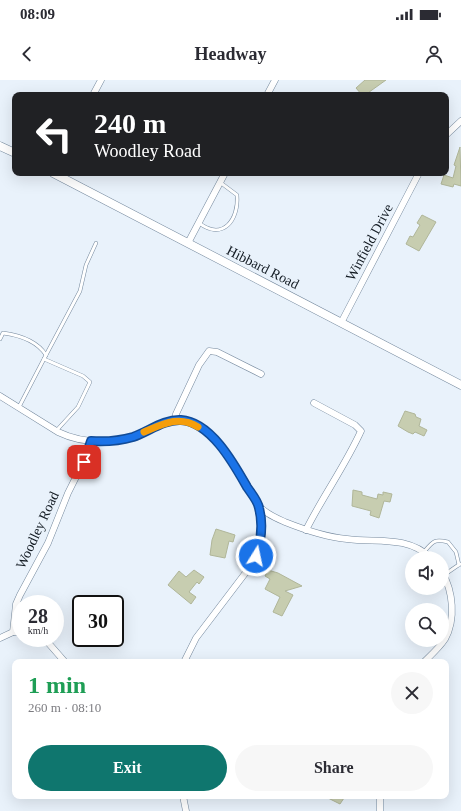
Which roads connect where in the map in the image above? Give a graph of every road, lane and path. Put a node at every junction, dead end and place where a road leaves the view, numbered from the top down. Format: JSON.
{"nodes":[{"id":1,"x":101,"y":80,"type":"edge"},
{"id":2,"x":275,"y":80,"type":"edge"},
{"id":3,"x":95,"y":92,"type":"edge"},
{"id":4,"x":269,"y":92,"type":"edge"},
{"id":5,"x":461,"y":121,"type":"edge"},
{"id":6,"x":449,"y":132,"type":"edge"},
{"id":7,"x":0,"y":146,"type":"edge"},
{"id":8,"x":12,"y":152,"type":"edge"},
{"id":9,"x":59,"y":176,"type":"edge"},
{"id":10,"x":224,"y":176,"type":"edge"},
{"id":11,"x":417,"y":176,"type":"edge"},
{"id":12,"x":220,"y":183,"type":"junction"},
{"id":13,"x":199,"y":223,"type":"junction"},
{"id":14,"x":96,"y":243,"type":"dead end"},
{"id":15,"x":188,"y":243,"type":"junction"},
{"id":16,"x":341,"y":323,"type":"junction"},
{"id":17,"x":0,"y":339,"type":"edge"},
{"id":18,"x":45,"y":357,"type":"junction"},
{"id":19,"x":261,"y":374,"type":"dead end"},
{"id":20,"x":461,"y":385,"type":"edge"},
{"id":21,"x":0,"y":396,"type":"edge"},
{"id":22,"x":314,"y":402,"type":"dead end"},
{"id":23,"x":19,"y":407,"type":"junction"},
{"id":24,"x":175,"y":421,"type":"junction"},
{"id":25,"x":56,"y":431,"type":"junction"},
{"id":26,"x":91,"y":441,"type":"junction"},
{"id":27,"x":259,"y":506,"type":"junction"},
{"id":28,"x":306,"y":530,"type":"junction"},
{"id":29,"x":422,"y":551,"type":"edge"},
{"id":30,"x":425,"y":551,"type":"edge"},
{"id":31,"x":460,"y":564,"type":"edge"},
{"id":32,"x":449,"y":570,"type":"edge"},
{"id":33,"x":449,"y":592,"type":"edge"},
{"id":34,"x":20,"y":595,"type":"edge"},
{"id":35,"x":12,"y":632,"type":"edge"},
{"id":36,"x":0,"y":638,"type":"edge"},
{"id":37,"x":52,"y":647,"type":"edge"},
{"id":38,"x":62,"y":659,"type":"edge"},
{"id":39,"x":186,"y":659,"type":"edge"},
{"id":40,"x":427,"y":659,"type":"edge"},
{"id":41,"x":184,"y":799,"type":"edge"},
{"id":42,"x":380,"y":799,"type":"edge"},
{"id":43,"x":186,"y":811,"type":"edge"},
{"id":44,"x":380,"y":811,"type":"edge"}],
"edges":[{"from":1,"to":3,"type":"street"},
{"from":2,"to":4,"type":"street"},
{"from":5,"to":6,"type":"street"},
{"from":7,"to":8,"type":"street"},
{"from":9,"to":15,"type":"street","name":"Hibbard Road"},
{"from":10,"to":12,"type":"street"},
{"from":11,"to":16,"type":"street","name":"Winfield Drive"},
{"from":12,"to":13,"type":"street"},
{"from":12,"to":13,"type":"lane"},
{"from":13,"to":15,"type":"street"},
{"from":14,"to":18,"type":"lane"},
{"from":15,"to":16,"type":"street","name":"Hibbard Road"},
{"from":16,"to":20,"type":"street","name":"Hibbard Road"},
{"from":17,"to":18,"type":"lane"},
{"from":18,"to":23,"type":"lane"},
{"from":18,"to":25,"type":"lane"},
{"from":19,"to":24,"type":"street"},
{"from":21,"to":23,"type":"street"},
{"from":22,"to":28,"type":"street"},
{"from":23,"to":25,"type":"street"},
{"from":24,"to":26,"type":"street"},
{"from":24,"to":27,"type":"street"},
{"from":25,"to":26,"type":"street"},
{"from":26,"to":34,"type":"street","name":"Woodley Road"},
{"from":27,"to":28,"type":"street"},
{"from":27,"to":39,"type":"street"},
{"from":28,"to":29,"type":"street"},
{"from":30,"to":31,"type":"lane"},
{"from":31,"to":32,"type":"lane"},
{"from":33,"to":40,"type":"street"},
{"from":35,"to":36,"type":"street"},
{"from":37,"to":38,"type":"street"},
{"from":41,"to":43,"type":"street"},
{"from":42,"to":44,"type":"street"}]}
